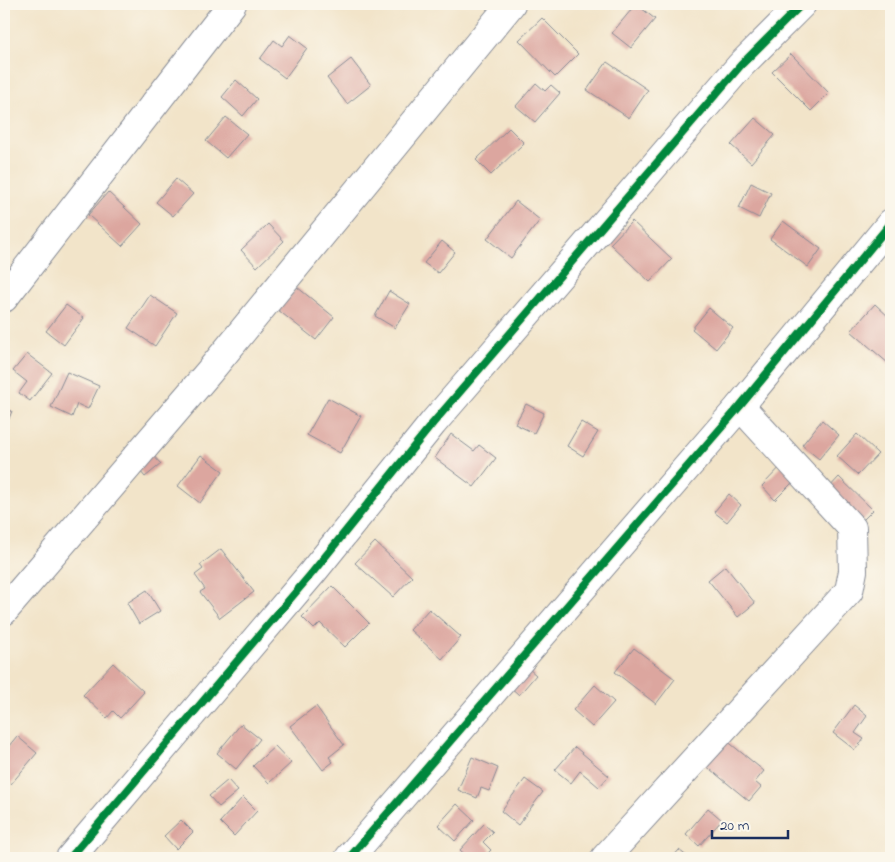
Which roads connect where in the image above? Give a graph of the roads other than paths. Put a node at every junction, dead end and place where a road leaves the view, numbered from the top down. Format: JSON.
{"nodes":[{"id":1,"x":232,"y":4,"type":"edge"},
{"id":2,"x":511,"y":4,"type":"edge"},
{"id":3,"x":802,"y":4,"type":"edge"},
{"id":4,"x":891,"y":223,"type":"edge"},
{"id":5,"x":4,"y":298,"type":"edge"},
{"id":6,"x":740,"y":406,"type":"junction"},
{"id":7,"x":4,"y":611,"type":"edge"},
{"id":8,"x":70,"y":858,"type":"edge"},
{"id":9,"x":349,"y":858,"type":"edge"},
{"id":10,"x":605,"y":858,"type":"edge"}],
"edges":[{"from":1,"to":5,"type":"street"},
{"from":2,"to":7,"type":"street"},
{"from":3,"to":8,"type":"street"},
{"from":4,"to":6,"type":"street"},
{"from":6,"to":9,"type":"street"},
{"from":6,"to":10,"type":"street"}]}
